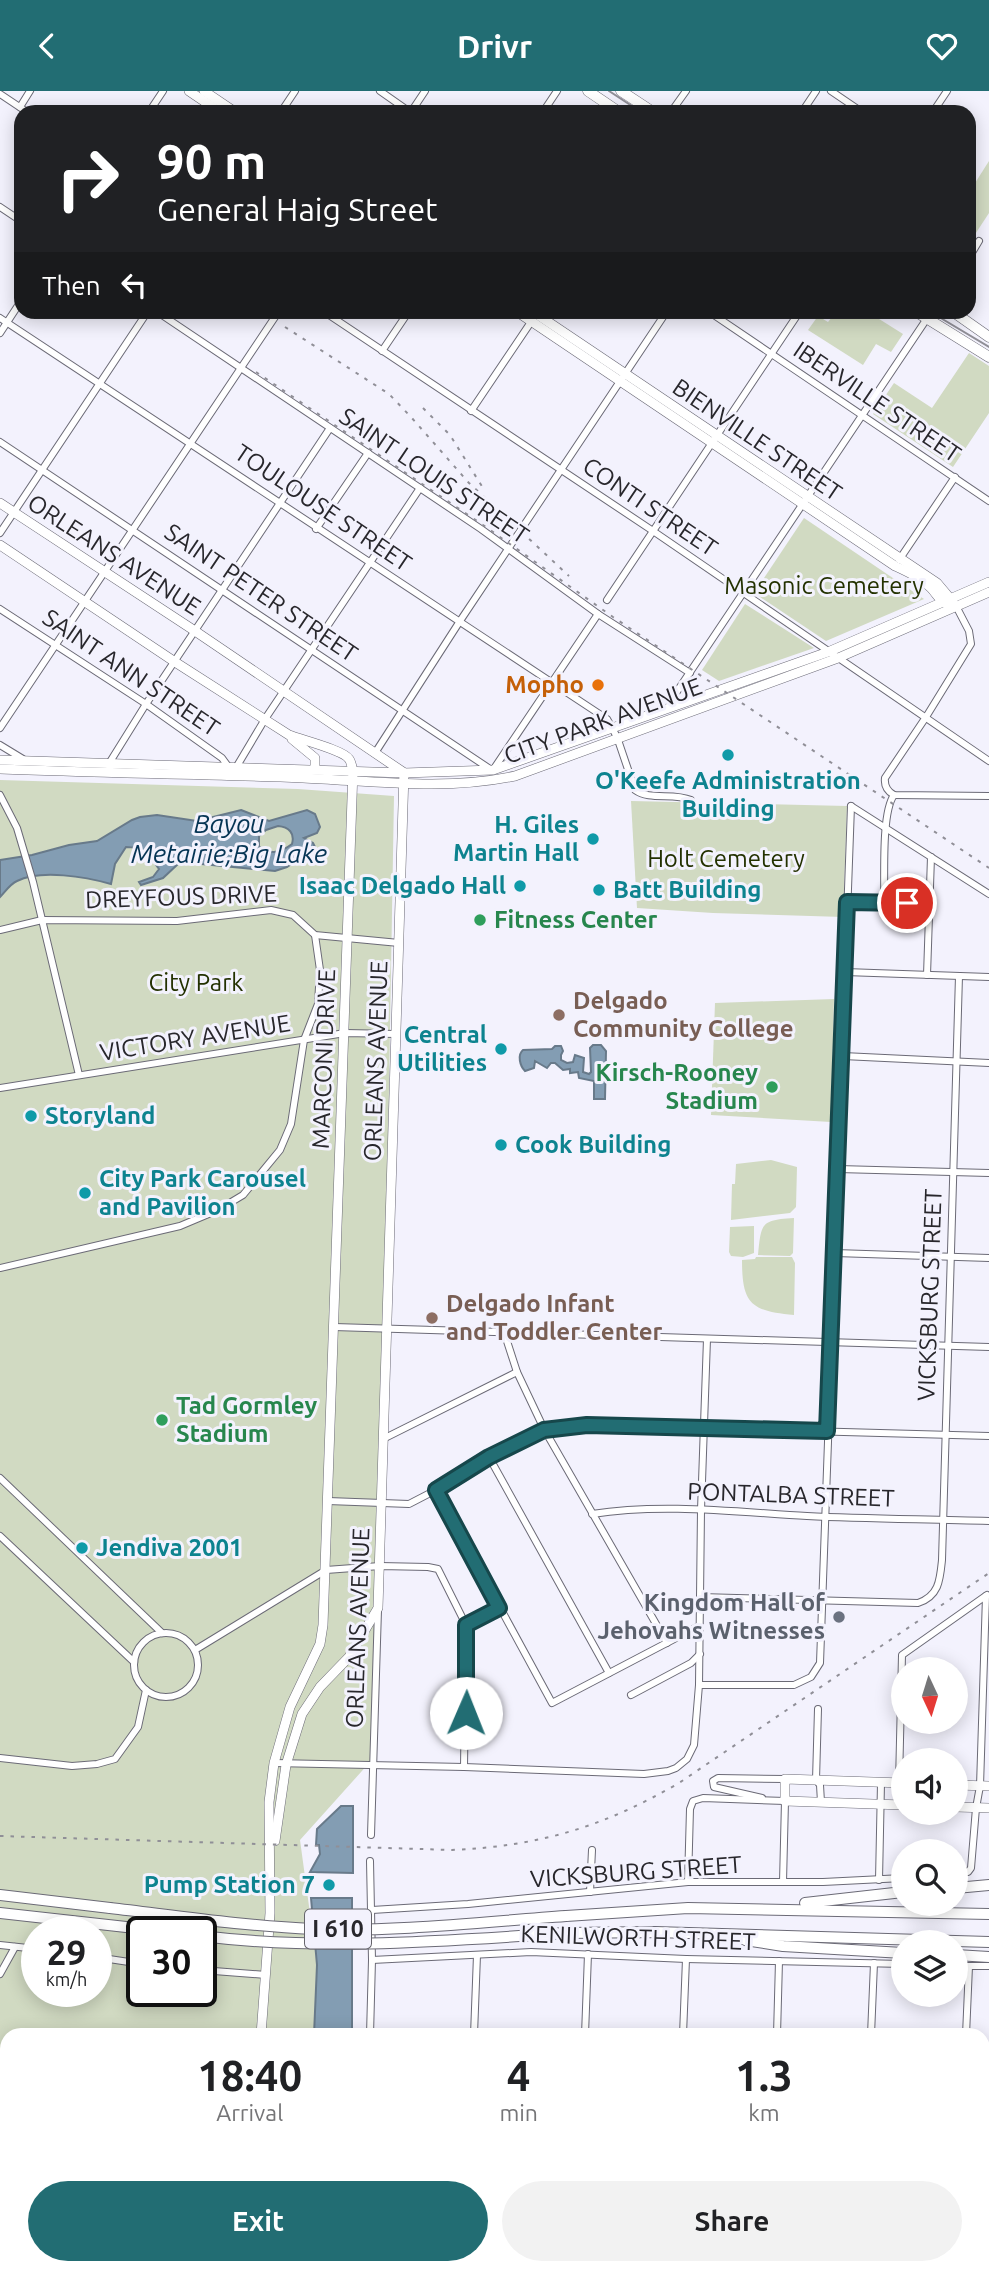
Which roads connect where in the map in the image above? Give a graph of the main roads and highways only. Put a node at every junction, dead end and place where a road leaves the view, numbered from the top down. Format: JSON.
{"nodes":[{"id":1,"x":588,"y":91,"type":"edge"},
{"id":2,"x":620,"y":91,"type":"edge"},
{"id":3,"x":608,"y":105,"type":"edge"},
{"id":4,"x":642,"y":105,"type":"edge"},
{"id":5,"x":936,"y":319,"type":"edge"},
{"id":6,"x":963,"y":319,"type":"edge"},
{"id":7,"x":989,"y":337,"type":"edge"},
{"id":8,"x":989,"y":357,"type":"edge"},
{"id":9,"x":989,"y":1885,"type":"edge"},
{"id":10,"x":968,"y":1887,"type":"edge"},
{"id":11,"x":891,"y":1893,"type":"edge"},
{"id":12,"x":0,"y":1895,"type":"edge"},
{"id":13,"x":688,"y":1908,"type":"junction"},
{"id":14,"x":0,"y":1913,"type":"edge"},
{"id":15,"x":989,"y":1915,"type":"edge"},
{"id":16,"x":126,"y":1926,"type":"edge"},
{"id":17,"x":686,"y":1932,"type":"junction"},
{"id":18,"x":217,"y":1938,"type":"edge"},
{"id":19,"x":989,"y":1942,"type":"edge"},
{"id":20,"x":891,"y":1951,"type":"edge"},
{"id":21,"x":968,"y":1956,"type":"edge"},
{"id":22,"x":989,"y":1957,"type":"edge"}],
"edges":[{"from":1,"to":3,"type":"main road"},
{"from":2,"to":4,"type":"main road"},
{"from":5,"to":8,"type":"main road"},
{"from":6,"to":7,"type":"main road"},
{"from":9,"to":10,"type":"highway"},
{"from":11,"to":13,"type":"highway"},
{"from":12,"to":13,"type":"highway","number":"I 610","bridge":true},
{"from":13,"to":15,"type":"highway","number":"I 610"},
{"from":14,"to":16,"type":"highway"},
{"from":17,"to":18,"type":"highway","number":"I 610","bridge":true},
{"from":17,"to":19,"type":"highway","number":"I 610"},
{"from":17,"to":20,"type":"highway"},
{"from":21,"to":22,"type":"highway"}]}
